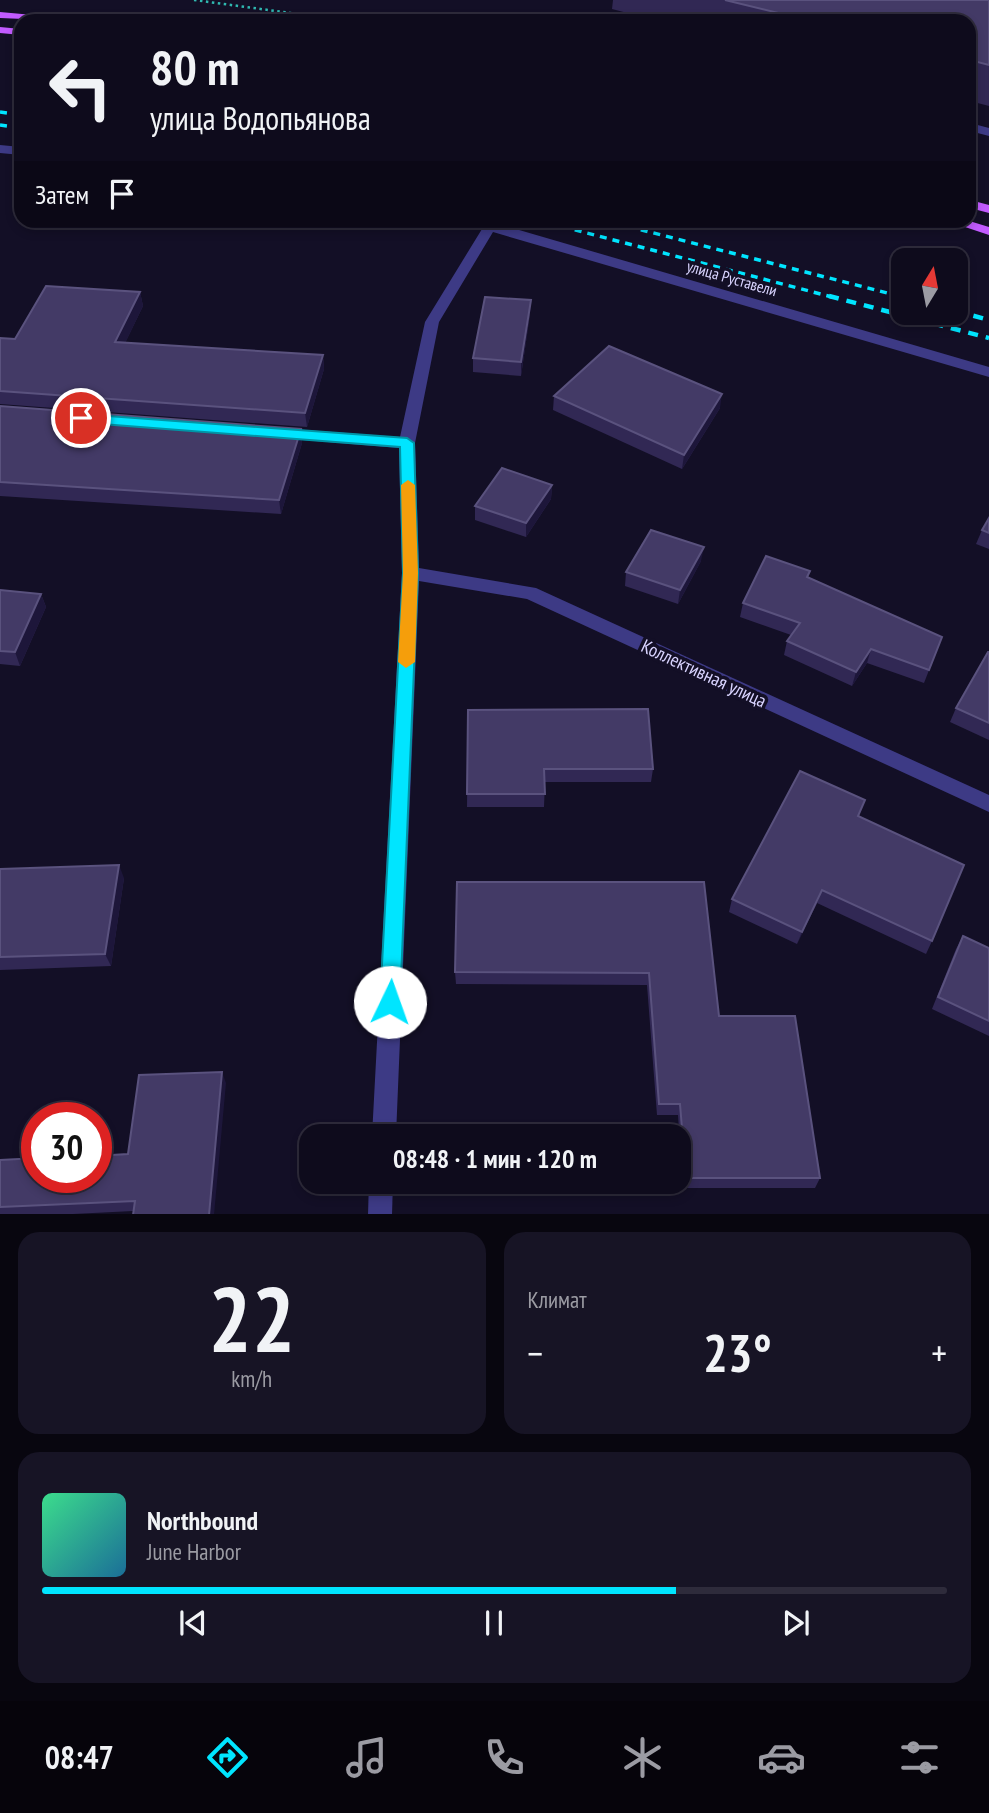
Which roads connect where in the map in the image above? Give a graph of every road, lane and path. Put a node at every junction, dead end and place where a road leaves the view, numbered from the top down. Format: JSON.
{"nodes":[{"id":1,"x":194,"y":0,"type":"edge"},
{"id":2,"x":298,"y":14,"type":"edge"},
{"id":3,"x":489,"y":228,"type":"edge"},
{"id":4,"x":497,"y":228,"type":"edge"},
{"id":5,"x":989,"y":372,"type":"edge"},
{"id":6,"x":257,"y":432,"type":"edge"},
{"id":7,"x":407,"y":443,"type":"junction"},
{"id":8,"x":411,"y":573,"type":"junction"},
{"id":9,"x":989,"y":804,"type":"edge"},
{"id":10,"x":385,"y":1124,"type":"edge"},
{"id":11,"x":381,"y":1194,"type":"edge"},
{"id":12,"x":380,"y":1214,"type":"edge"}],
"edges":[{"from":1,"to":2,"type":"path"},
{"from":3,"to":7,"type":"street"},
{"from":4,"to":5,"type":"street","name":"улица Руставели"},
{"from":6,"to":7,"type":"street"},
{"from":7,"to":8,"type":"street"},
{"from":8,"to":9,"type":"street","name":"Коллективная улица"},
{"from":8,"to":10,"type":"street"},
{"from":11,"to":12,"type":"street"}]}
